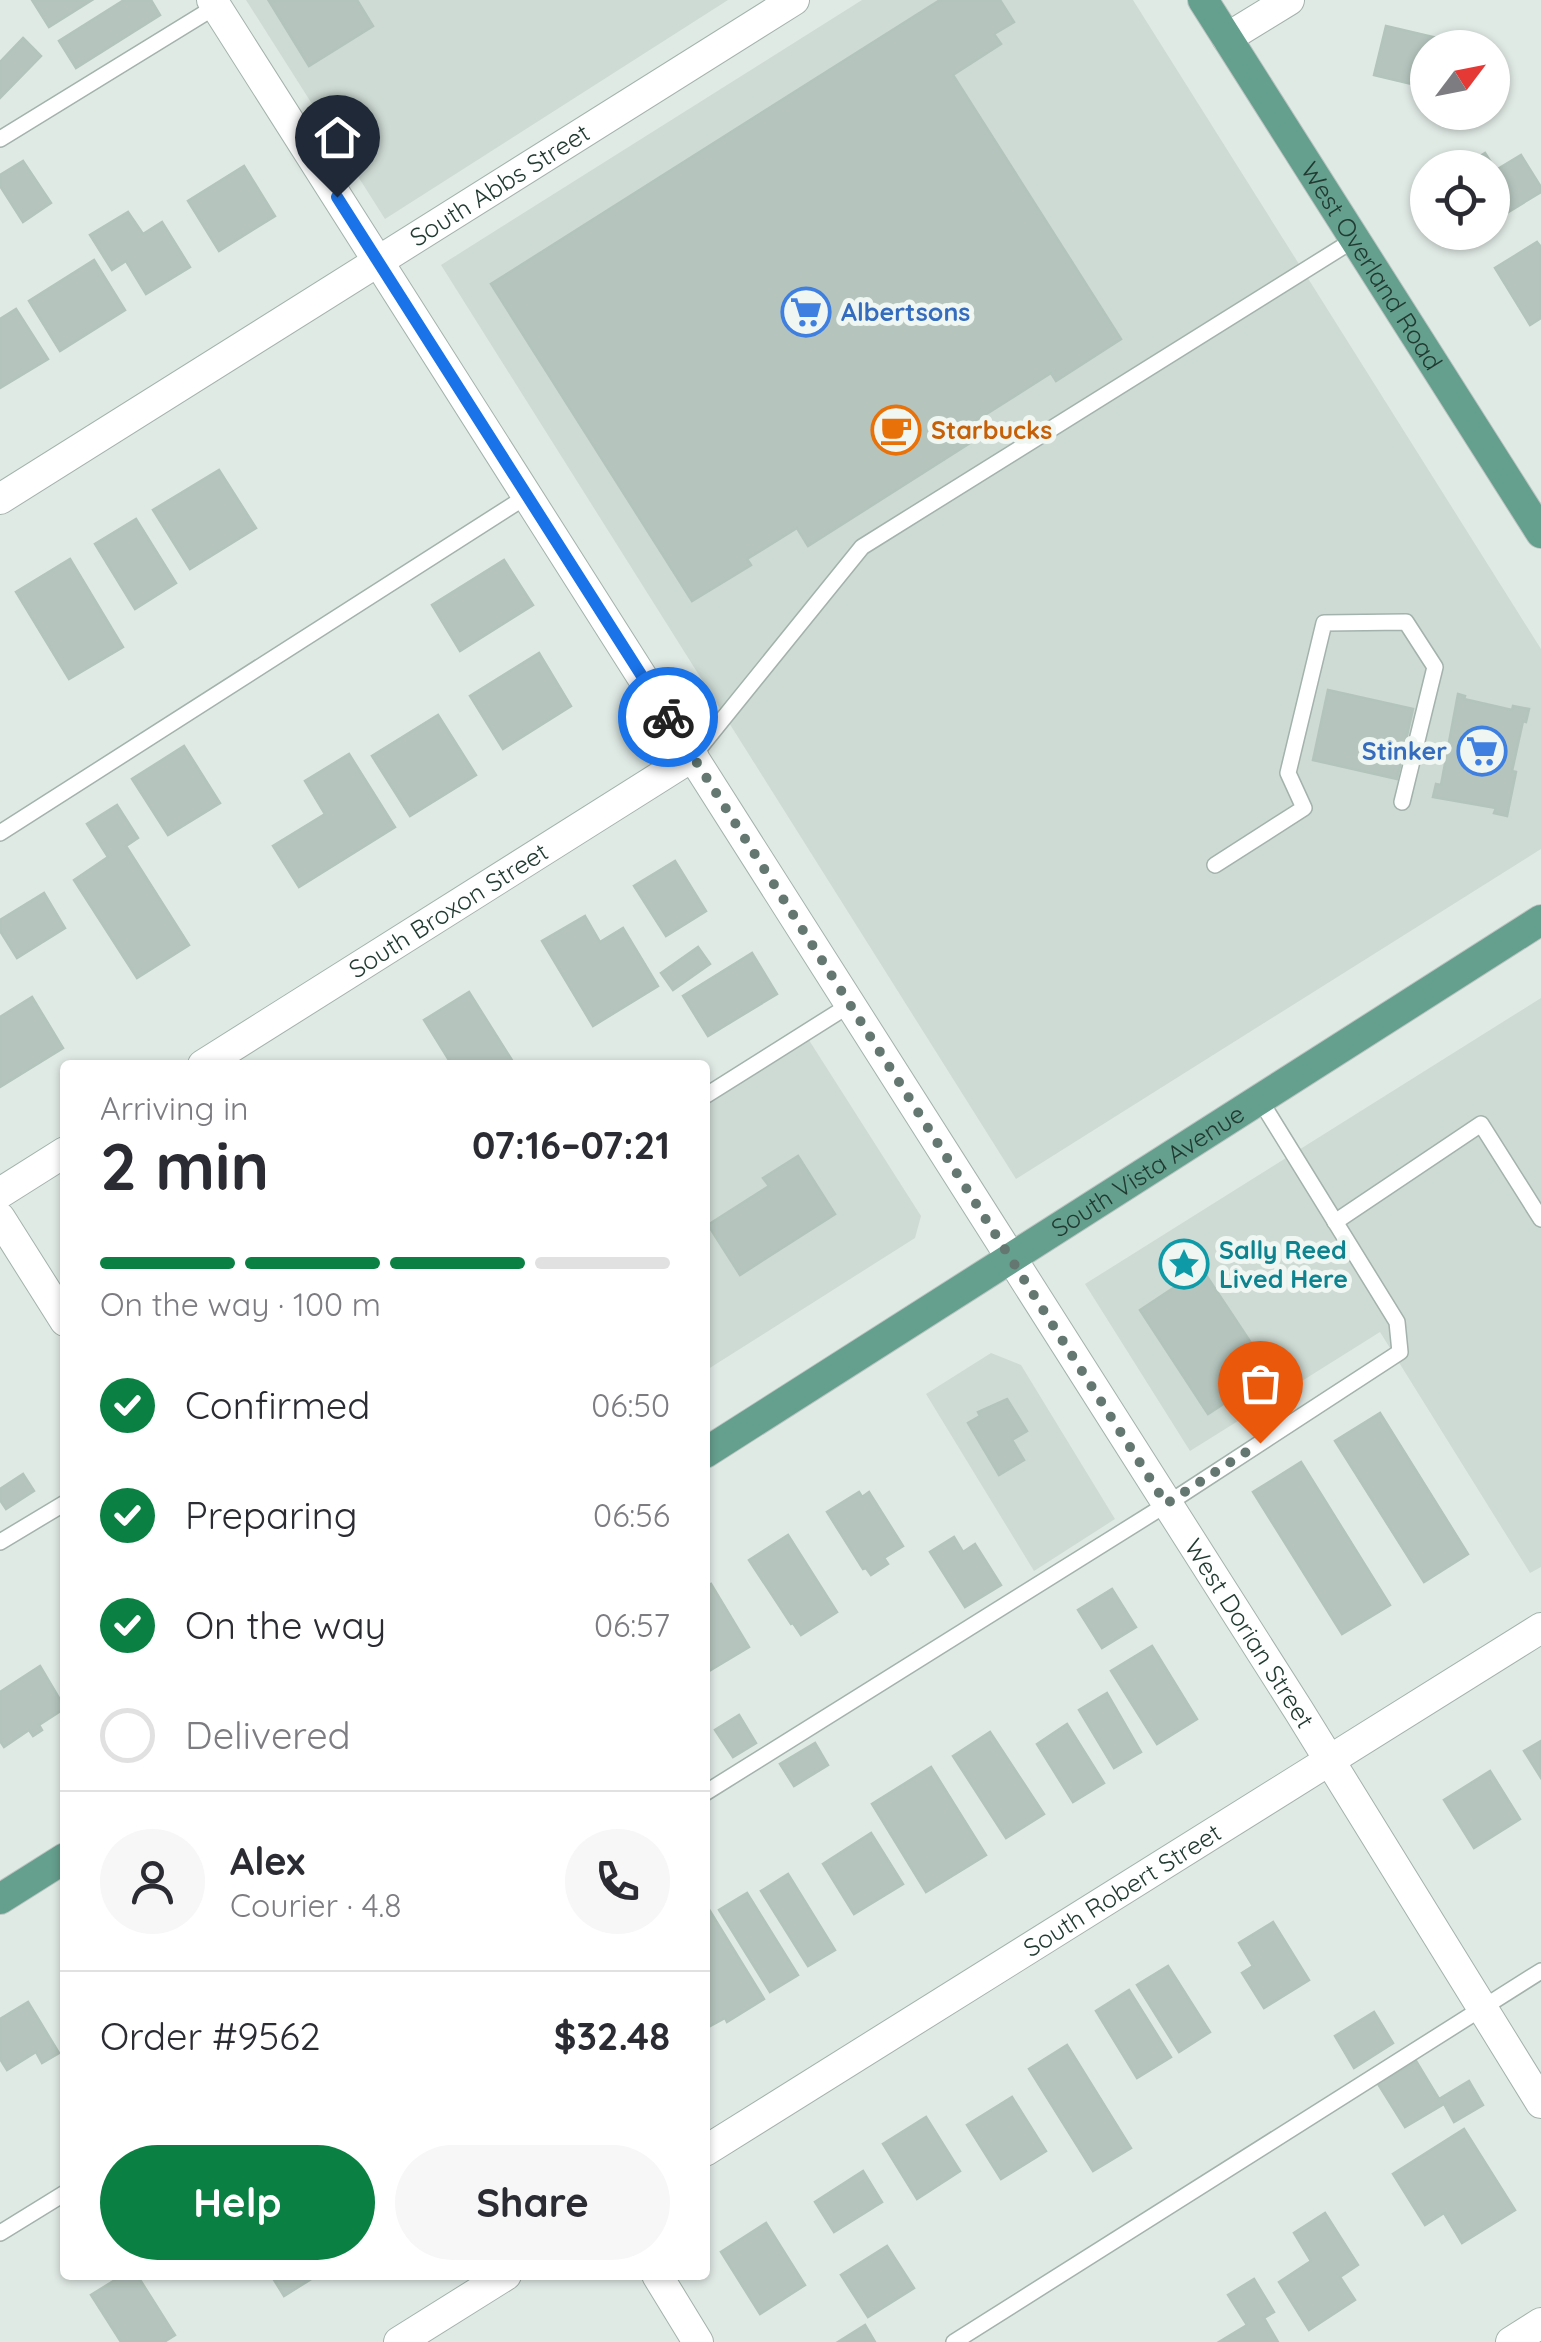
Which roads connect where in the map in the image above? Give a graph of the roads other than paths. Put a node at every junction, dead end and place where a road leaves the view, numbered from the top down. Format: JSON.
{"nodes":[{"id":1,"x":794,"y":0,"type":"edge"},
{"id":2,"x":1204,"y":0,"type":"edge"},
{"id":3,"x":1288,"y":0,"type":"edge"},
{"id":4,"x":218,"y":2,"type":"edge"},
{"id":5,"x":1227,"y":38,"type":"junction"},
{"id":6,"x":0,"y":139,"type":"edge"},
{"id":7,"x":1356,"y":239,"type":"junction"},
{"id":8,"x":378,"y":261,"type":"junction"},
{"id":9,"x":1496,"y":462,"type":"junction"},
{"id":10,"x":1541,"y":486,"type":"edge"},
{"id":11,"x":527,"y":496,"type":"junction"},
{"id":12,"x":0,"y":498,"type":"edge"},
{"id":13,"x":1541,"y":534,"type":"edge"},
{"id":14,"x":692,"y":756,"type":"junction"},
{"id":15,"x":1402,"y":802,"type":"dead end"},
{"id":16,"x":0,"y":833,"type":"edge"},
{"id":17,"x":1215,"y":864,"type":"dead end"},
{"id":18,"x":1541,"y":920,"type":"edge"},
{"id":19,"x":851,"y":1004,"type":"junction"},
{"id":20,"x":211,"y":1060,"type":"edge"},
{"id":21,"x":710,"y":1093,"type":"edge"},
{"id":22,"x":1260,"y":1100,"type":"junction"},
{"id":23,"x":60,"y":1155,"type":"edge"},
{"id":24,"x":0,"y":1193,"type":"edge"},
{"id":25,"x":0,"y":1218,"type":"edge"},
{"id":26,"x":1541,"y":1219,"type":"edge"},
{"id":27,"x":1336,"y":1222,"type":"junction"},
{"id":28,"x":1012,"y":1258,"type":"junction"},
{"id":29,"x":60,"y":1313,"type":"edge"},
{"id":30,"x":710,"y":1451,"type":"edge"},
{"id":31,"x":1166,"y":1504,"type":"junction"},
{"id":32,"x":60,"y":1506,"type":"edge"},
{"id":33,"x":0,"y":1542,"type":"edge"},
{"id":34,"x":1541,"y":1628,"type":"edge"},
{"id":35,"x":1329,"y":1760,"type":"junction"},
{"id":36,"x":710,"y":1790,"type":"edge"},
{"id":37,"x":60,"y":1862,"type":"edge"},
{"id":38,"x":0,"y":1899,"type":"edge"},
{"id":39,"x":1541,"y":1971,"type":"edge"},
{"id":40,"x":1482,"y":2007,"type":"junction"},
{"id":41,"x":1541,"y":2103,"type":"edge"},
{"id":42,"x":710,"y":2148,"type":"edge"},
{"id":43,"x":60,"y":2195,"type":"edge"},
{"id":44,"x":0,"y":2233,"type":"edge"},
{"id":45,"x":498,"y":2280,"type":"edge"},
{"id":46,"x":660,"y":2280,"type":"edge"},
{"id":47,"x":1541,"y":2323,"type":"edge"},
{"id":48,"x":399,"y":2342,"type":"edge"},
{"id":49,"x":698,"y":2342,"type":"edge"},
{"id":50,"x":954,"y":2342,"type":"edge"},
{"id":51,"x":1511,"y":2342,"type":"edge"}],
"edges":[{"from":1,"to":8,"type":"street","name":"South Abbs Street"},
{"from":2,"to":5,"type":"main road","name":"West Overland Road"},
{"from":3,"to":5,"type":"street"},
{"from":4,"to":6,"type":"lane"},
{"from":4,"to":8,"type":"street","name":"West Dorian Street"},
{"from":5,"to":7,"type":"main road","name":"West Overland Road"},
{"from":7,"to":9,"type":"main road","name":"West Overland Road"},
{"from":7,"to":14,"type":"lane"},
{"from":8,"to":11,"type":"street","name":"West Dorian Street"},
{"from":8,"to":12,"type":"street","name":"South Abbs Street"},
{"from":9,"to":10,"type":"main road"},
{"from":9,"to":13,"type":"main road","name":"West Overland Road"},
{"from":11,"to":14,"type":"street","name":"West Dorian Street"},
{"from":11,"to":16,"type":"lane"},
{"from":14,"to":19,"type":"street","name":"West Dorian Street"},
{"from":14,"to":20,"type":"street","name":"South Broxon Street"},
{"from":15,"to":17,"type":"lane"},
{"from":18,"to":22,"type":"main road","name":"South Vista Avenue"},
{"from":19,"to":21,"type":"lane"},
{"from":19,"to":28,"type":"street","name":"West Dorian Street"},
{"from":22,"to":27,"type":"lane"},
{"from":22,"to":28,"type":"main road","name":"South Vista Avenue"},
{"from":23,"to":24,"type":"street"},
{"from":25,"to":29,"type":"street"},
{"from":26,"to":27,"type":"lane"},
{"from":27,"to":31,"type":"lane"},
{"from":28,"to":30,"type":"main road","name":"South Vista Avenue"},
{"from":28,"to":31,"type":"street","name":"West Dorian Street"},
{"from":31,"to":35,"type":"street","name":"West Dorian Street"},
{"from":31,"to":36,"type":"lane"},
{"from":32,"to":33,"type":"lane"},
{"from":34,"to":35,"type":"street","name":"South Robert Street"},
{"from":35,"to":40,"type":"street","name":"West Dorian Street"},
{"from":35,"to":42,"type":"street","name":"South Robert Street"},
{"from":37,"to":38,"type":"main road"},
{"from":39,"to":40,"type":"lane"},
{"from":40,"to":41,"type":"street","name":"West Dorian Street"},
{"from":40,"to":50,"type":"lane"},
{"from":43,"to":44,"type":"lane"},
{"from":45,"to":48,"type":"street"},
{"from":46,"to":49,"type":"street"},
{"from":47,"to":51,"type":"street"}]}
